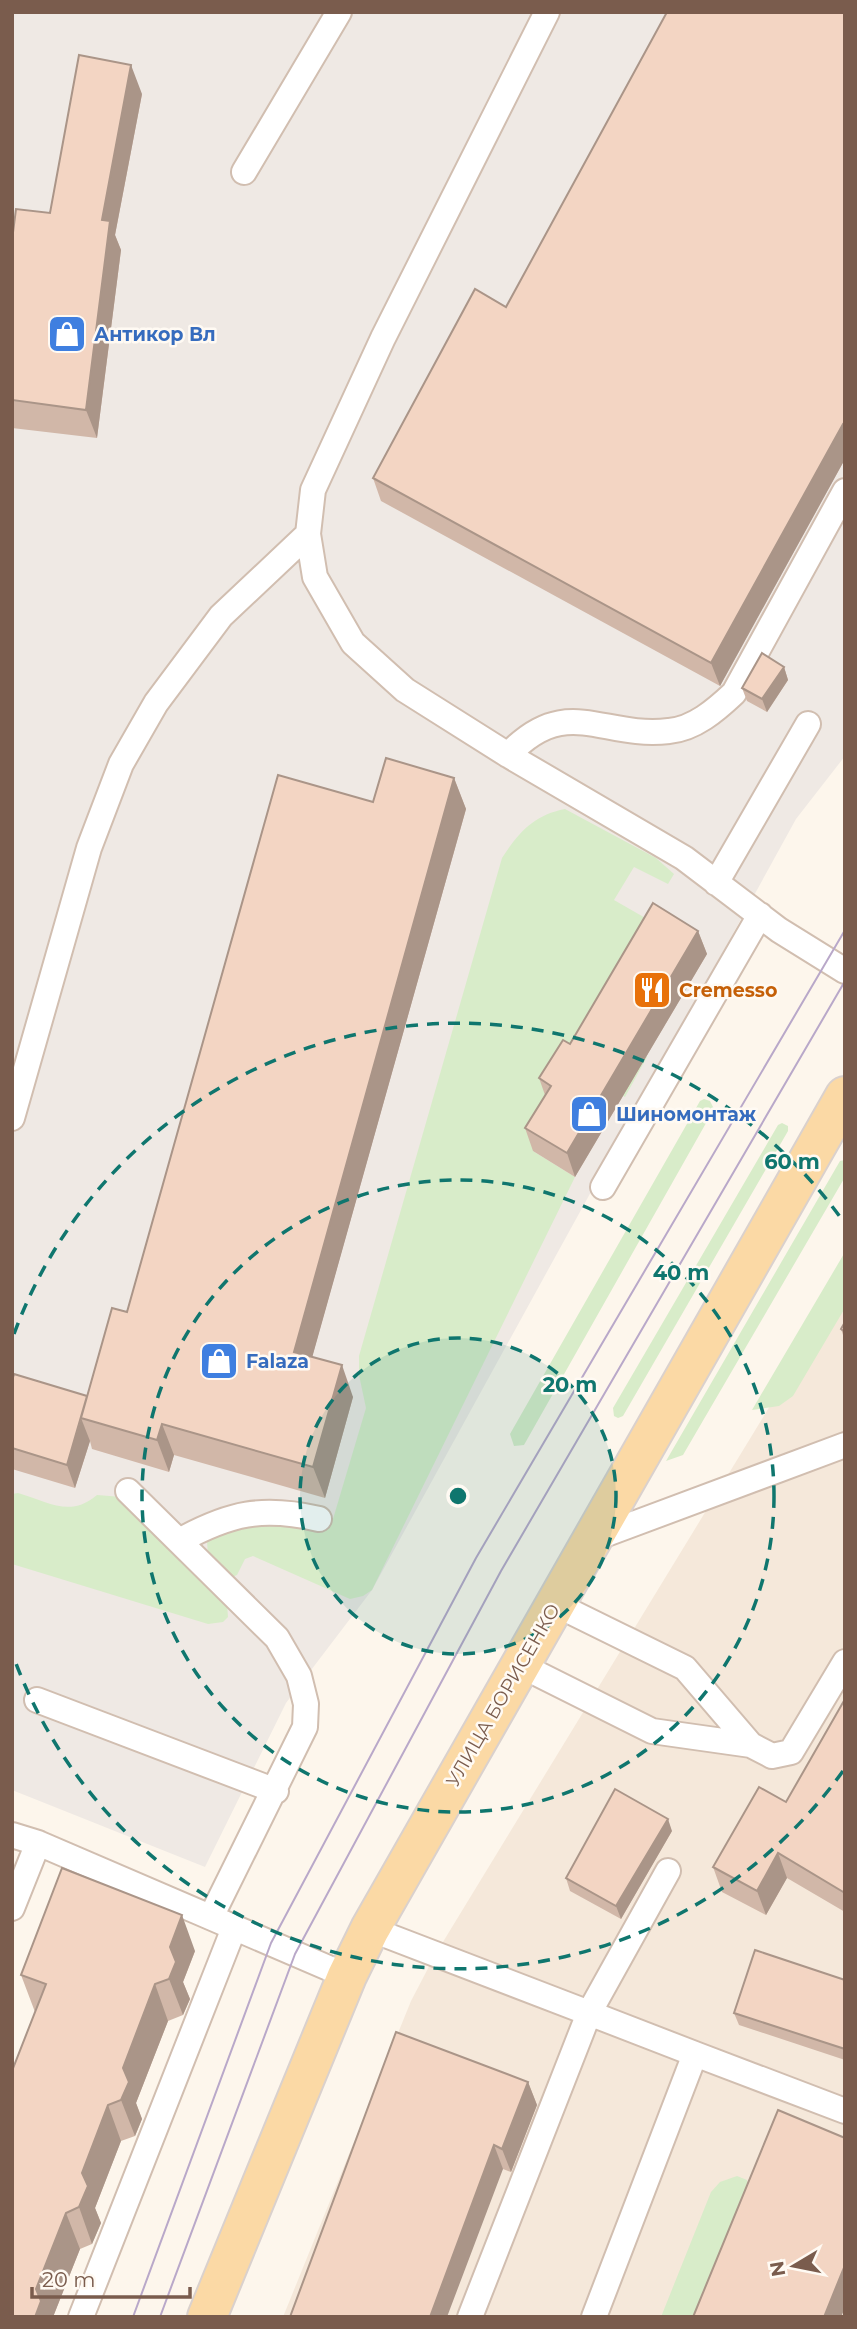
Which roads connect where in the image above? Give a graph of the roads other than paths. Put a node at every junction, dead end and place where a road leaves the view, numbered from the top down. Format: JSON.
{"nodes":[{"id":1,"x":339,"y":12,"type":"edge"},
{"id":2,"x":547,"y":12,"type":"edge"},
{"id":3,"x":244,"y":173,"type":"dead end"},
{"id":4,"x":845,"y":491,"type":"edge"},
{"id":5,"x":308,"y":534,"type":"junction"},
{"id":6,"x":808,"y":724,"type":"dead end"},
{"id":7,"x":508,"y":755,"type":"junction"},
{"id":8,"x":716,"y":883,"type":"junction"},
{"id":9,"x":760,"y":915,"type":"junction"},
{"id":10,"x":845,"y":971,"type":"edge"},
{"id":11,"x":842,"y":1106,"type":"edge"},
{"id":12,"x":12,"y":1118,"type":"edge"},
{"id":13,"x":603,"y":1187,"type":"dead end"},
{"id":14,"x":845,"y":1445,"type":"edge"},
{"id":15,"x":128,"y":1491,"type":"dead end"},
{"id":16,"x":320,"y":1519,"type":"dead end"},
{"id":17,"x":593,"y":1539,"type":"junction"},
{"id":18,"x":179,"y":1541,"type":"junction"},
{"id":19,"x":555,"y":1604,"type":"junction"},
{"id":20,"x":845,"y":1662,"type":"edge"},
{"id":21,"x":520,"y":1665,"type":"junction"},
{"id":22,"x":37,"y":1700,"type":"dead end"},
{"id":23,"x":751,"y":1745,"type":"junction"},
{"id":24,"x":276,"y":1791,"type":"junction"},
{"id":25,"x":12,"y":1835,"type":"edge"},
{"id":26,"x":38,"y":1843,"type":"junction"},
{"id":27,"x":668,"y":1871,"type":"dead end"},
{"id":28,"x":12,"y":1908,"type":"edge"},
{"id":29,"x":211,"y":1917,"type":"junction"},
{"id":30,"x":234,"y":1928,"type":"junction"},
{"id":31,"x":370,"y":1929,"type":"junction"},
{"id":32,"x":346,"y":1976,"type":"junction"},
{"id":33,"x":589,"y":2013,"type":"junction"},
{"id":34,"x":695,"y":2054,"type":"junction"},
{"id":35,"x":845,"y":2111,"type":"edge"},
{"id":36,"x":81,"y":2317,"type":"edge"},
{"id":37,"x":207,"y":2317,"type":"edge"},
{"id":38,"x":470,"y":2317,"type":"edge"},
{"id":39,"x":594,"y":2317,"type":"edge"}],
"edges":[{"from":1,"to":3,"type":"lane"},
{"from":2,"to":5,"type":"lane"},
{"from":4,"to":7,"type":"lane"},
{"from":5,"to":7,"type":"lane"},
{"from":5,"to":12,"type":"lane"},
{"from":6,"to":8,"type":"lane"},
{"from":7,"to":8,"type":"lane"},
{"from":8,"to":9,"type":"lane"},
{"from":9,"to":10,"type":"lane"},
{"from":9,"to":13,"type":"lane"},
{"from":11,"to":17,"type":"main road","name":"УЛИЦА БОРИСЕНКО"},
{"from":14,"to":17,"type":"lane"},
{"from":15,"to":18,"type":"lane"},
{"from":16,"to":18,"type":"lane"},
{"from":17,"to":19,"type":"main road","name":"УЛИЦА БОРИСЕНКО"},
{"from":18,"to":24,"type":"lane"},
{"from":19,"to":21,"type":"main road","name":"УЛИЦА БОРИСЕНКО"},
{"from":19,"to":23,"type":"lane"},
{"from":20,"to":23,"type":"lane"},
{"from":21,"to":23,"type":"lane"},
{"from":21,"to":31,"type":"main road","name":"УЛИЦА БОРИСЕНКО"},
{"from":22,"to":24,"type":"lane"},
{"from":24,"to":29,"type":"lane"},
{"from":25,"to":26,"type":"lane"},
{"from":26,"to":28,"type":"lane"},
{"from":26,"to":29,"type":"lane"},
{"from":27,"to":33,"type":"lane"},
{"from":29,"to":30,"type":"lane"},
{"from":30,"to":32,"type":"lane"},
{"from":30,"to":36,"type":"lane"},
{"from":31,"to":32,"type":"main road","name":"УЛИЦА БОРИСЕНКО"},
{"from":31,"to":33,"type":"lane"},
{"from":32,"to":37,"type":"main road","name":"УЛИЦА БОРИСЕНКО"},
{"from":33,"to":34,"type":"lane"},
{"from":33,"to":38,"type":"lane"},
{"from":34,"to":35,"type":"lane"},
{"from":34,"to":39,"type":"lane"}]}
